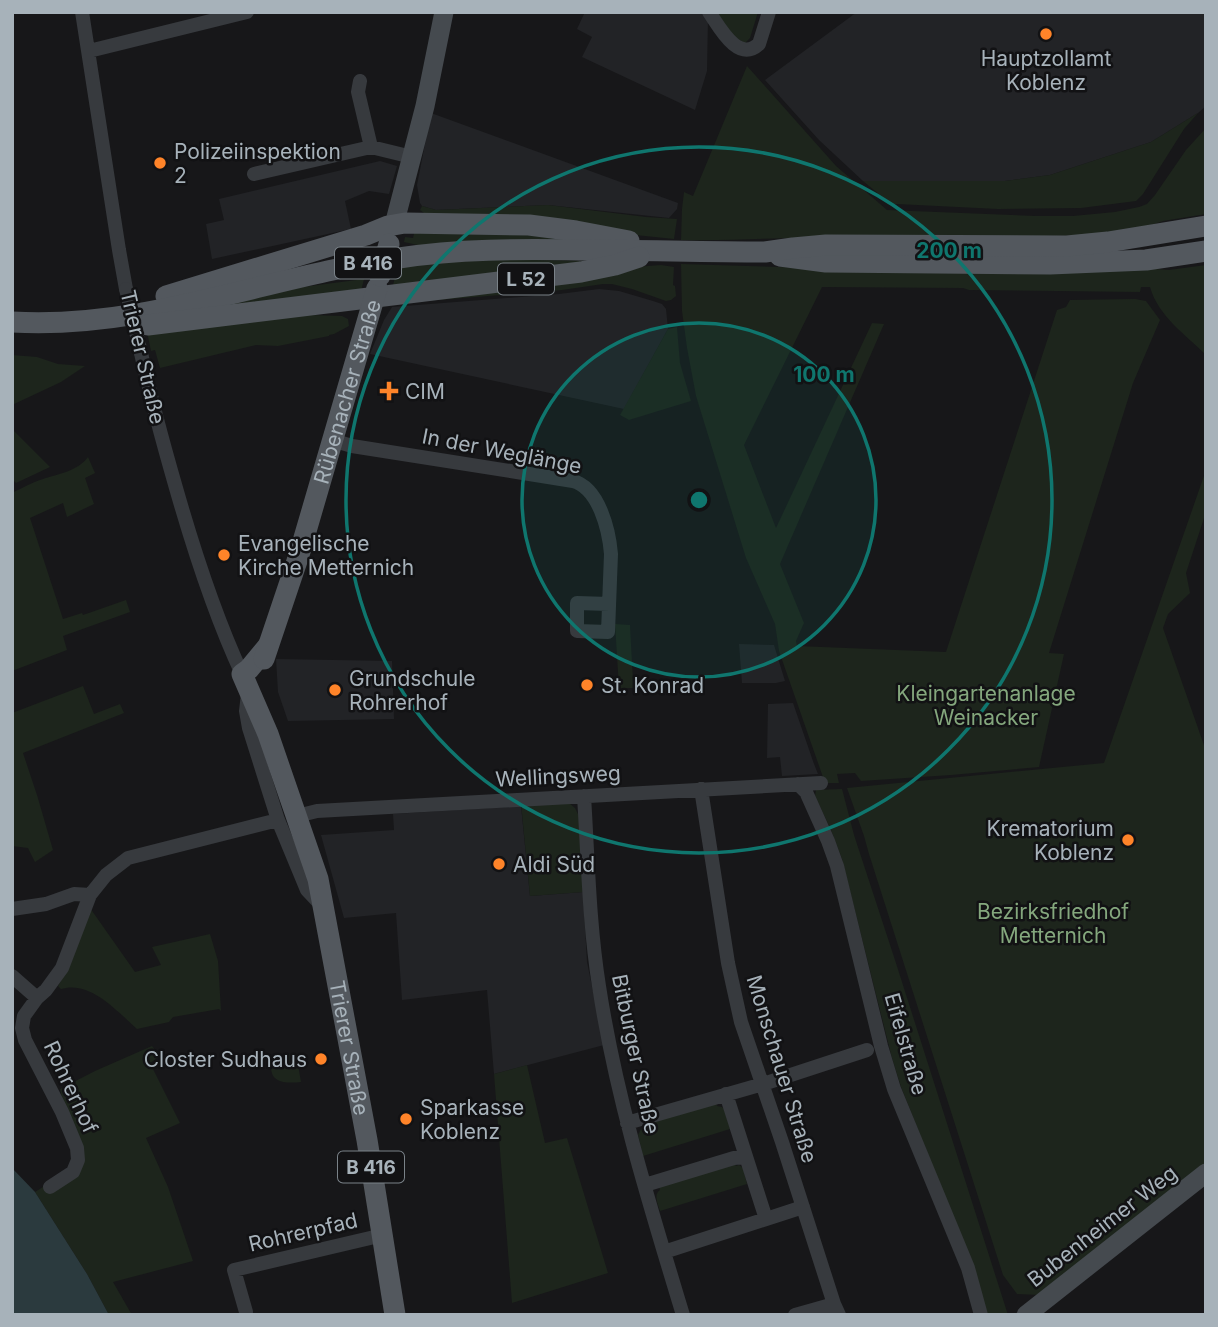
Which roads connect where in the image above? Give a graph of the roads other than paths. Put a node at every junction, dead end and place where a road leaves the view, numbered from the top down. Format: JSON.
{"nodes":[{"id":1,"x":82,"y":12,"type":"edge"},
{"id":2,"x":247,"y":12,"type":"edge"},
{"id":3,"x":444,"y":12,"type":"edge"},
{"id":4,"x":709,"y":12,"type":"edge"},
{"id":5,"x":769,"y":12,"type":"edge"},
{"id":6,"x":89,"y":51,"type":"junction"},
{"id":7,"x":360,"y":80,"type":"dead end"},
{"id":8,"x":371,"y":147,"type":"junction"},
{"id":9,"x":412,"y":157,"type":"junction"},
{"id":10,"x":254,"y":174,"type":"dead end"},
{"id":11,"x":1206,"y":226,"type":"edge"},
{"id":12,"x":392,"y":234,"type":"junction"},
{"id":13,"x":657,"y":251,"type":"junction"},
{"id":14,"x":1206,"y":251,"type":"edge"},
{"id":15,"x":765,"y":253,"type":"junction"},
{"id":16,"x":374,"y":298,"type":"junction"},
{"id":17,"x":85,"y":321,"type":"junction"},
{"id":18,"x":12,"y":322,"type":"edge"},
{"id":19,"x":332,"y":440,"type":"junction"},
{"id":20,"x":609,"y":604,"type":"dead end"},
{"id":21,"x":268,"y":646,"type":"junction"},
{"id":22,"x":246,"y":681,"type":"junction"},
{"id":23,"x":259,"y":712,"type":"junction"},
{"id":24,"x":821,"y":783,"type":"dead end"},
{"id":25,"x":798,"y":784,"type":"junction"},
{"id":26,"x":701,"y":789,"type":"junction"},
{"id":27,"x":584,"y":796,"type":"junction"},
{"id":28,"x":288,"y":818,"type":"junction"},
{"id":29,"x":90,"y":895,"type":"junction"},
{"id":30,"x":12,"y":909,"type":"edge"},
{"id":31,"x":12,"y":976,"type":"edge"},
{"id":32,"x":37,"y":998,"type":"junction"},
{"id":33,"x":867,"y":1050,"type":"dead end"},
{"id":34,"x":763,"y":1084,"type":"junction"},
{"id":35,"x":726,"y":1094,"type":"junction"},
{"id":36,"x":627,"y":1123,"type":"junction"},
{"id":37,"x":744,"y":1157,"type":"junction"},
{"id":38,"x":1206,"y":1174,"type":"edge"},
{"id":39,"x":645,"y":1185,"type":"junction"},
{"id":40,"x":50,"y":1187,"type":"dead end"},
{"id":41,"x":803,"y":1207,"type":"junction"},
{"id":42,"x":765,"y":1219,"type":"junction"},
{"id":43,"x":383,"y":1234,"type":"junction"},
{"id":44,"x":664,"y":1252,"type":"junction"},
{"id":45,"x":836,"y":1310,"type":"edge"},
{"id":46,"x":246,"y":1312,"type":"dead end"},
{"id":47,"x":395,"y":1315,"type":"edge"},
{"id":48,"x":683,"y":1315,"type":"edge"},
{"id":49,"x":795,"y":1315,"type":"edge"},
{"id":50,"x":982,"y":1315,"type":"edge"},
{"id":51,"x":1026,"y":1315,"type":"edge"}],
"edges":[{"from":1,"to":6,"type":"street","name":"Trierer Straße"},
{"from":2,"to":6,"type":"street"},
{"from":3,"to":9,"type":"street","name":"Rübenacher Straße"},
{"from":4,"to":5,"type":"street"},
{"from":6,"to":22,"type":"street","name":"Trierer Straße","bridge":true},
{"from":7,"to":8,"type":"street"},
{"from":8,"to":9,"type":"street"},
{"from":8,"to":10,"type":"street"},
{"from":9,"to":12,"type":"street","name":"Rübenacher Straße"},
{"from":11,"to":15,"type":"main road","number":"L 52"},
{"from":12,"to":13,"type":"main road","number":"L 52"},
{"from":12,"to":16,"type":"main road","name":"Rübenacher Straße","number":"B 416","bridge":true},
{"from":12,"to":17,"type":"main road"},
{"from":13,"to":15,"type":"main road","number":"L 52"},
{"from":13,"to":16,"type":"main road","number":"L 52"},
{"from":13,"to":17,"type":"main road","number":"B 416"},
{"from":14,"to":15,"type":"main road","number":"L 52"},
{"from":16,"to":17,"type":"main road","number":"B 416"},
{"from":16,"to":19,"type":"main road","name":"Rübenacher Straße","number":"B 416"},
{"from":17,"to":18,"type":"main road","number":"B 416"},
{"from":19,"to":20,"type":"street","name":"In der Weglänge"},
{"from":19,"to":21,"type":"main road","name":"Rübenacher Straße","number":"B 416"},
{"from":21,"to":22,"type":"main road","name":"Rübenacher Straße","number":"B 416"},
{"from":21,"to":23,"type":"main road","name":"Rübenacher Straße"},
{"from":22,"to":23,"type":"main road","name":"Trierer Straße","number":"B 416"},
{"from":22,"to":28,"type":"street","name":"Trierer Straße"},
{"from":23,"to":28,"type":"main road","name":"Trierer Straße","number":"B 416"},
{"from":24,"to":25,"type":"street","name":"Wellingsweg"},
{"from":25,"to":26,"type":"street","name":"Wellingsweg"},
{"from":25,"to":50,"type":"street","name":"Eifelstraße"},
{"from":26,"to":27,"type":"street","name":"Wellingsweg"},
{"from":26,"to":34,"type":"street","name":"Monschauer Straße"},
{"from":27,"to":28,"type":"street","name":"Wellingsweg"},
{"from":27,"to":36,"type":"street","name":"Bitburger Straße"},
{"from":28,"to":29,"type":"street","name":"Rohrerhof"},
{"from":28,"to":43,"type":"main road","name":"Trierer Straße","number":"B 416"},
{"from":29,"to":30,"type":"street"},
{"from":29,"to":32,"type":"street","name":"Rohrerhof"},
{"from":31,"to":32,"type":"street"},
{"from":32,"to":40,"type":"street","name":"Rohrerhof"},
{"from":33,"to":34,"type":"street"},
{"from":34,"to":35,"type":"street"},
{"from":34,"to":41,"type":"street","name":"Monschauer Straße"},
{"from":35,"to":36,"type":"street"},
{"from":35,"to":37,"type":"street"},
{"from":36,"to":39,"type":"street","name":"Bitburger Straße"},
{"from":37,"to":39,"type":"street"},
{"from":37,"to":42,"type":"street"},
{"from":38,"to":51,"type":"street","name":"Bubenheimer Weg"},
{"from":39,"to":44,"type":"street","name":"Bitburger Straße"},
{"from":41,"to":42,"type":"street"},
{"from":41,"to":45,"type":"street","name":"Monschauer Straße"},
{"from":42,"to":44,"type":"street"},
{"from":43,"to":46,"type":"street","name":"Rohrerpfad"},
{"from":43,"to":47,"type":"main road","name":"Trierer Straße","number":"B 416"},
{"from":44,"to":48,"type":"street","name":"Bitburger Straße"},
{"from":45,"to":49,"type":"street"}]}
